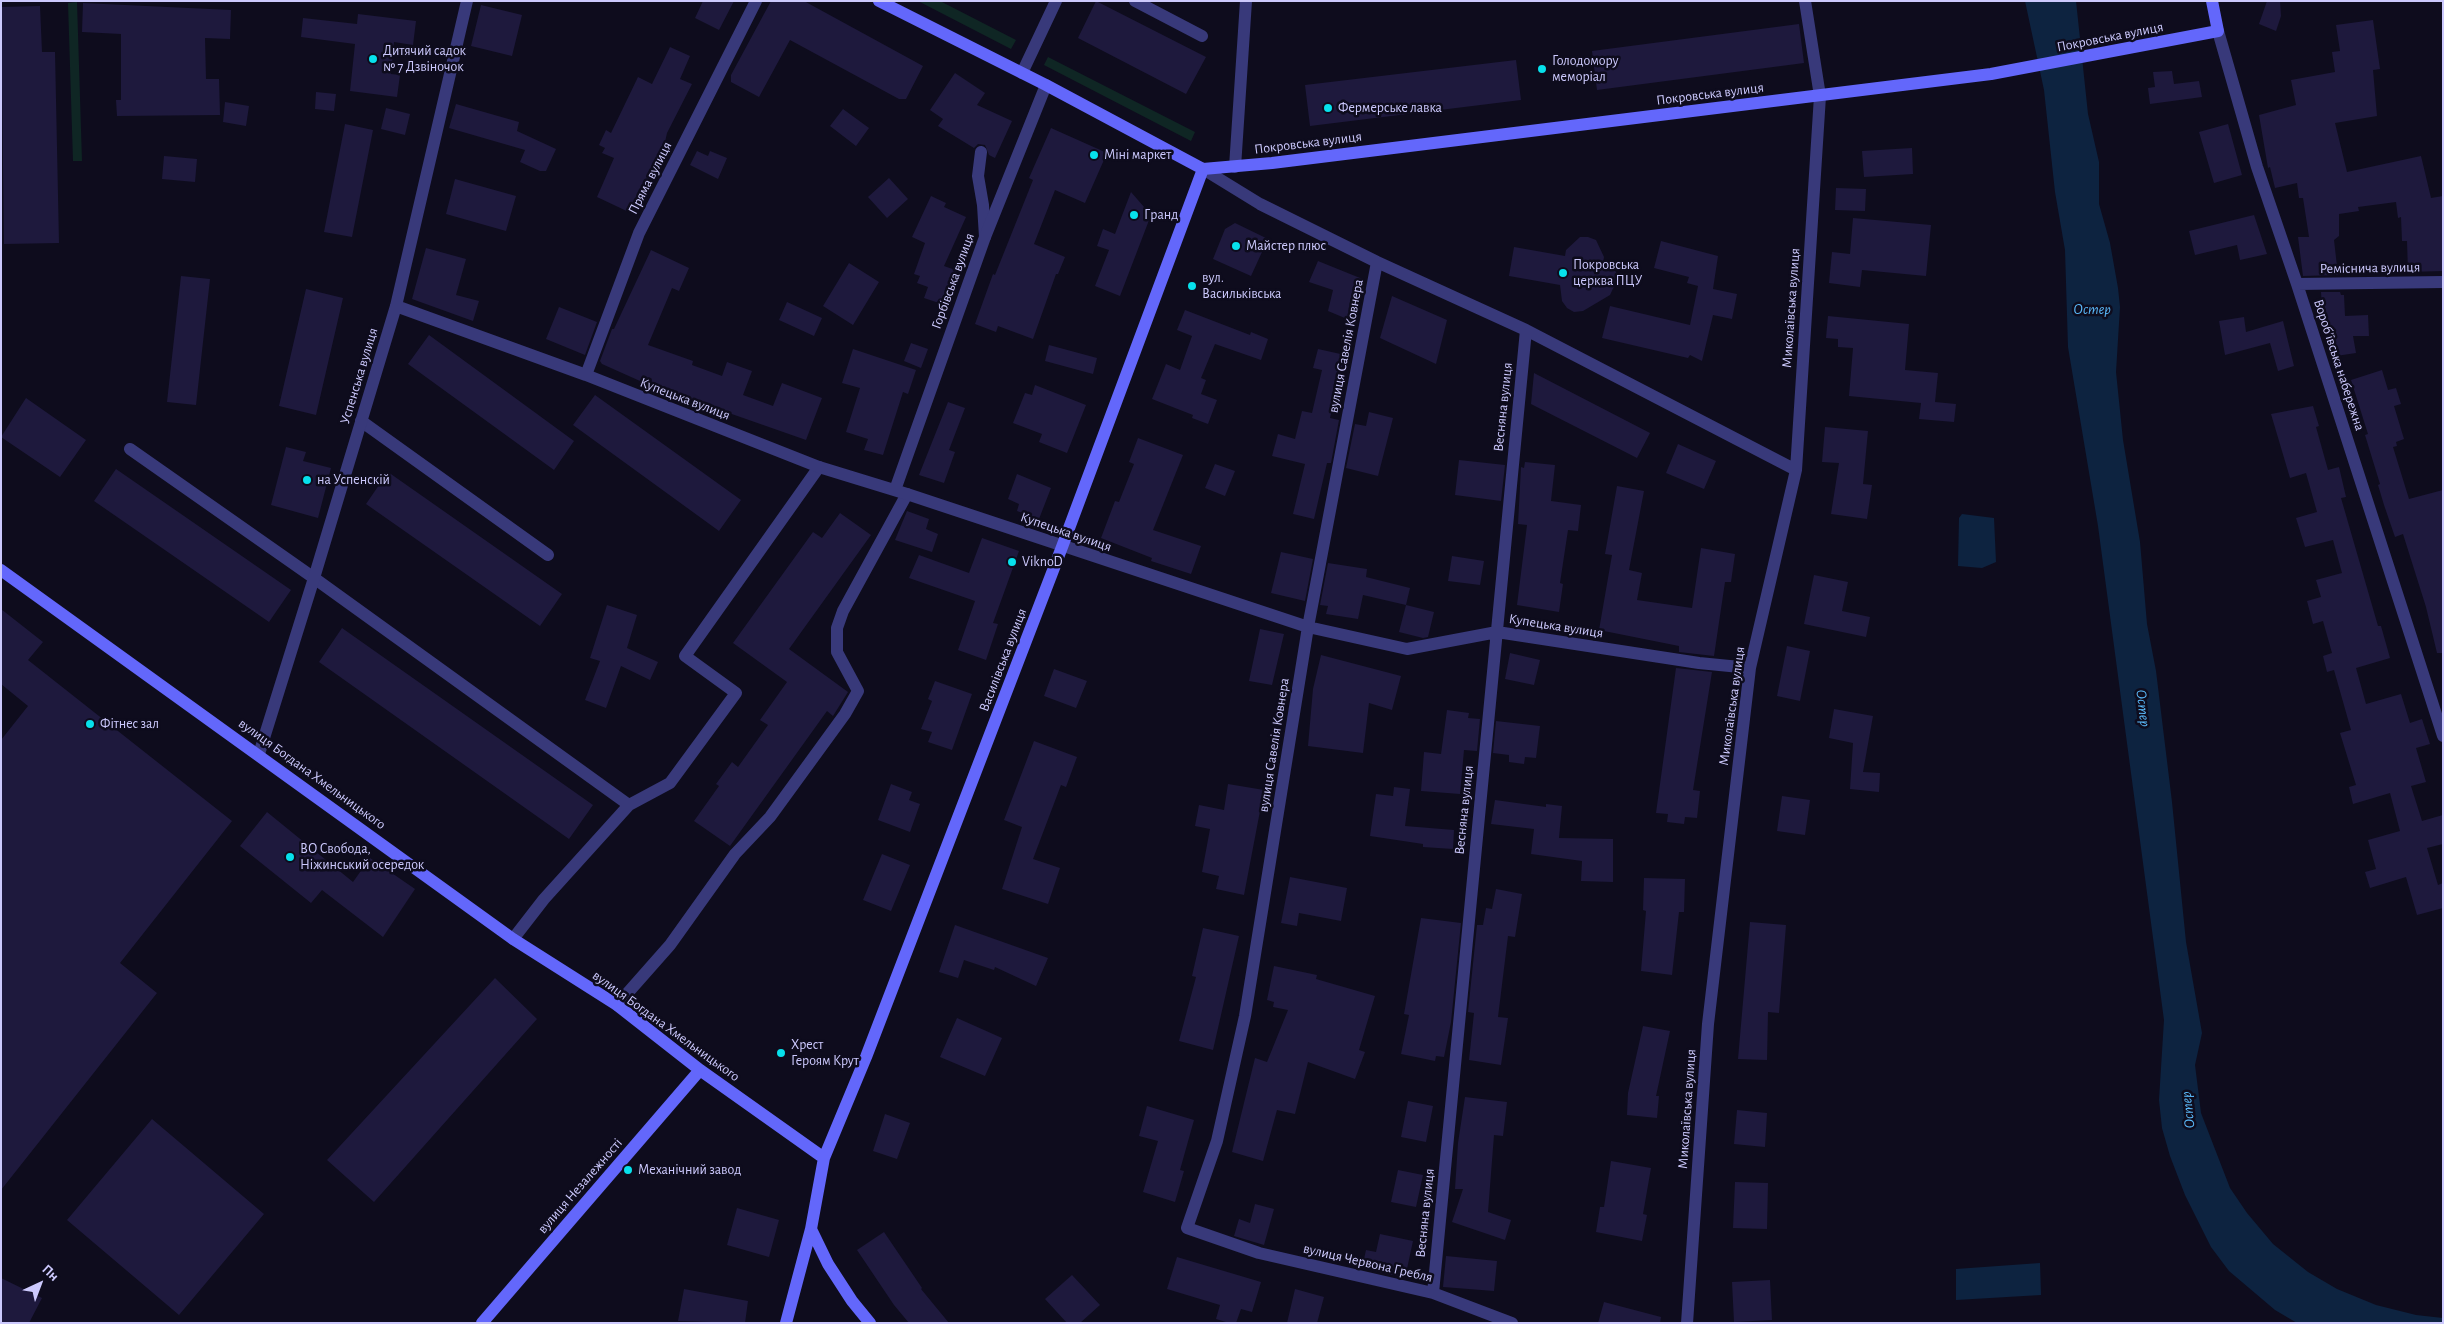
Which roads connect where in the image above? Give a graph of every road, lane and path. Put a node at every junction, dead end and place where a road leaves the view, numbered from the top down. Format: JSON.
{"nodes":[{"id":1,"x":467,"y":1,"type":"edge"},
{"id":2,"x":756,"y":1,"type":"edge"},
{"id":3,"x":879,"y":1,"type":"edge"},
{"id":4,"x":1056,"y":1,"type":"edge"},
{"id":5,"x":1135,"y":1,"type":"edge"},
{"id":6,"x":1246,"y":1,"type":"edge"},
{"id":7,"x":1805,"y":1,"type":"edge"},
{"id":8,"x":2212,"y":1,"type":"edge"},
{"id":9,"x":2218,"y":31,"type":"junction"},
{"id":10,"x":1202,"y":36,"type":"dead end"},
{"id":11,"x":1022,"y":73,"type":"junction"},
{"id":12,"x":1046,"y":85,"type":"junction"},
{"id":13,"x":1820,"y":96,"type":"junction"},
{"id":14,"x":981,"y":152,"type":"dead end"},
{"id":15,"x":1235,"y":167,"type":"junction"},
{"id":16,"x":1203,"y":169,"type":"junction"},
{"id":17,"x":985,"y":237,"type":"junction"},
{"id":18,"x":1377,"y":262,"type":"junction"},
{"id":19,"x":2443,"y":282,"type":"edge"},
{"id":20,"x":2297,"y":284,"type":"junction"},
{"id":21,"x":396,"y":306,"type":"junction"},
{"id":22,"x":1526,"y":330,"type":"junction"},
{"id":23,"x":586,"y":376,"type":"junction"},
{"id":24,"x":361,"y":421,"type":"junction"},
{"id":25,"x":130,"y":449,"type":"dead end"},
{"id":26,"x":819,"y":467,"type":"junction"},
{"id":27,"x":1796,"y":470,"type":"junction"},
{"id":28,"x":901,"y":492,"type":"junction"},
{"id":29,"x":1062,"y":547,"type":"junction"},
{"id":30,"x":548,"y":555,"type":"dead end"},
{"id":31,"x":1,"y":570,"type":"edge"},
{"id":32,"x":314,"y":578,"type":"junction"},
{"id":33,"x":1308,"y":627,"type":"junction"},
{"id":34,"x":1497,"y":632,"type":"junction"},
{"id":35,"x":1750,"y":668,"type":"junction"},
{"id":36,"x":2443,"y":736,"type":"edge"},
{"id":37,"x":259,"y":754,"type":"junction"},
{"id":38,"x":629,"y":805,"type":"junction"},
{"id":39,"x":513,"y":939,"type":"junction"},
{"id":40,"x":618,"y":1005,"type":"junction"},
{"id":41,"x":700,"y":1070,"type":"junction"},
{"id":42,"x":824,"y":1158,"type":"junction"},
{"id":43,"x":1187,"y":1228,"type":"joint"},
{"id":44,"x":811,"y":1229,"type":"junction"},
{"id":45,"x":1433,"y":1293,"type":"junction"},
{"id":46,"x":482,"y":1323,"type":"edge"},
{"id":47,"x":786,"y":1323,"type":"edge"},
{"id":48,"x":870,"y":1323,"type":"edge"},
{"id":49,"x":1512,"y":1323,"type":"edge"},
{"id":50,"x":1687,"y":1323,"type":"edge"}],
"edges":[{"from":1,"to":21,"type":"street","name":"Успенська вулиця"},
{"from":2,"to":23,"type":"street","name":"Пряма вулиця"},
{"from":3,"to":11,"type":"street"},
{"from":4,"to":11,"type":"street"},
{"from":5,"to":10,"type":"street"},
{"from":6,"to":15,"type":"street"},
{"from":7,"to":13,"type":"street","name":"Миколаївська вулиця"},
{"from":8,"to":9,"type":"street","name":"Воробʼївська набережна"},
{"from":9,"to":13,"type":"street","name":"Покровська вулиця"},
{"from":9,"to":20,"type":"street","name":"Воробʼївська набережна"},
{"from":11,"to":12,"type":"street"},
{"from":12,"to":16,"type":"street"},
{"from":12,"to":17,"type":"street","name":"Горбівська вулиця"},
{"from":13,"to":15,"type":"street","name":"Покровська вулиця"},
{"from":13,"to":27,"type":"street","name":"Миколаївська вулиця"},
{"from":14,"to":17,"type":"street"},
{"from":15,"to":16,"type":"street","name":"Покровська вулиця"},
{"from":16,"to":18,"type":"street"},
{"from":16,"to":29,"type":"street","name":"Василівська вулиця"},
{"from":17,"to":28,"type":"street","name":"Горбівська вулиця"},
{"from":18,"to":22,"type":"street"},
{"from":18,"to":33,"type":"street","name":"вулиця Савелія Ковнера"},
{"from":19,"to":20,"type":"street","name":"Реміснича вулиця"},
{"from":20,"to":36,"type":"street","name":"Воробʼївська набережна"},
{"from":21,"to":23,"type":"street","name":"Купецька вулиця"},
{"from":21,"to":24,"type":"street","name":"Успенська вулиця"},
{"from":22,"to":27,"type":"street"},
{"from":22,"to":34,"type":"street","name":"Весняна вулиця"},
{"from":23,"to":26,"type":"street","name":"Купецька вулиця"},
{"from":24,"to":30,"type":"street"},
{"from":24,"to":32,"type":"street","name":"Успенська вулиця"},
{"from":25,"to":32,"type":"street"},
{"from":26,"to":28,"type":"street","name":"Купецька вулиця"},
{"from":26,"to":38,"type":"street"},
{"from":27,"to":35,"type":"street","name":"Миколаївська вулиця"},
{"from":28,"to":29,"type":"street","name":"Купецька вулиця"},
{"from":28,"to":40,"type":"street","name":"Горбівська вулиця"},
{"from":29,"to":33,"type":"street","name":"Купецька вулиця"},
{"from":29,"to":42,"type":"street","name":"Василівська вулиця"},
{"from":31,"to":37,"type":"street","name":"вулиця Богдана Хмельницького"},
{"from":32,"to":37,"type":"street","name":"Успенська вулиця"},
{"from":32,"to":38,"type":"street"},
{"from":33,"to":34,"type":"street","name":"Купецька вулиця"},
{"from":33,"to":43,"type":"street","name":"вулиця Савелія Ковнера"},
{"from":34,"to":35,"type":"street","name":"Купецька вулиця"},
{"from":34,"to":45,"type":"street","name":"Весняна вулиця"},
{"from":35,"to":50,"type":"street","name":"Миколаївська вулиця"},
{"from":37,"to":39,"type":"street","name":"вулиця Богдана Хмельницького"},
{"from":38,"to":39,"type":"street"},
{"from":39,"to":40,"type":"street","name":"вулиця Богдана Хмельницького"},
{"from":40,"to":41,"type":"street","name":"вулиця Богдана Хмельницького"},
{"from":41,"to":42,"type":"street","name":"вулиця Богдана Хмельницького"},
{"from":41,"to":46,"type":"street","name":"вулиця Незалежності"},
{"from":42,"to":44,"type":"street","name":"Василівська вулиця"},
{"from":43,"to":45,"type":"street","name":"вулиця Червона Гребля"},
{"from":44,"to":47,"type":"street"},
{"from":44,"to":48,"type":"street"},
{"from":45,"to":49,"type":"street","name":"вулиця Червона Гребля"}]}
